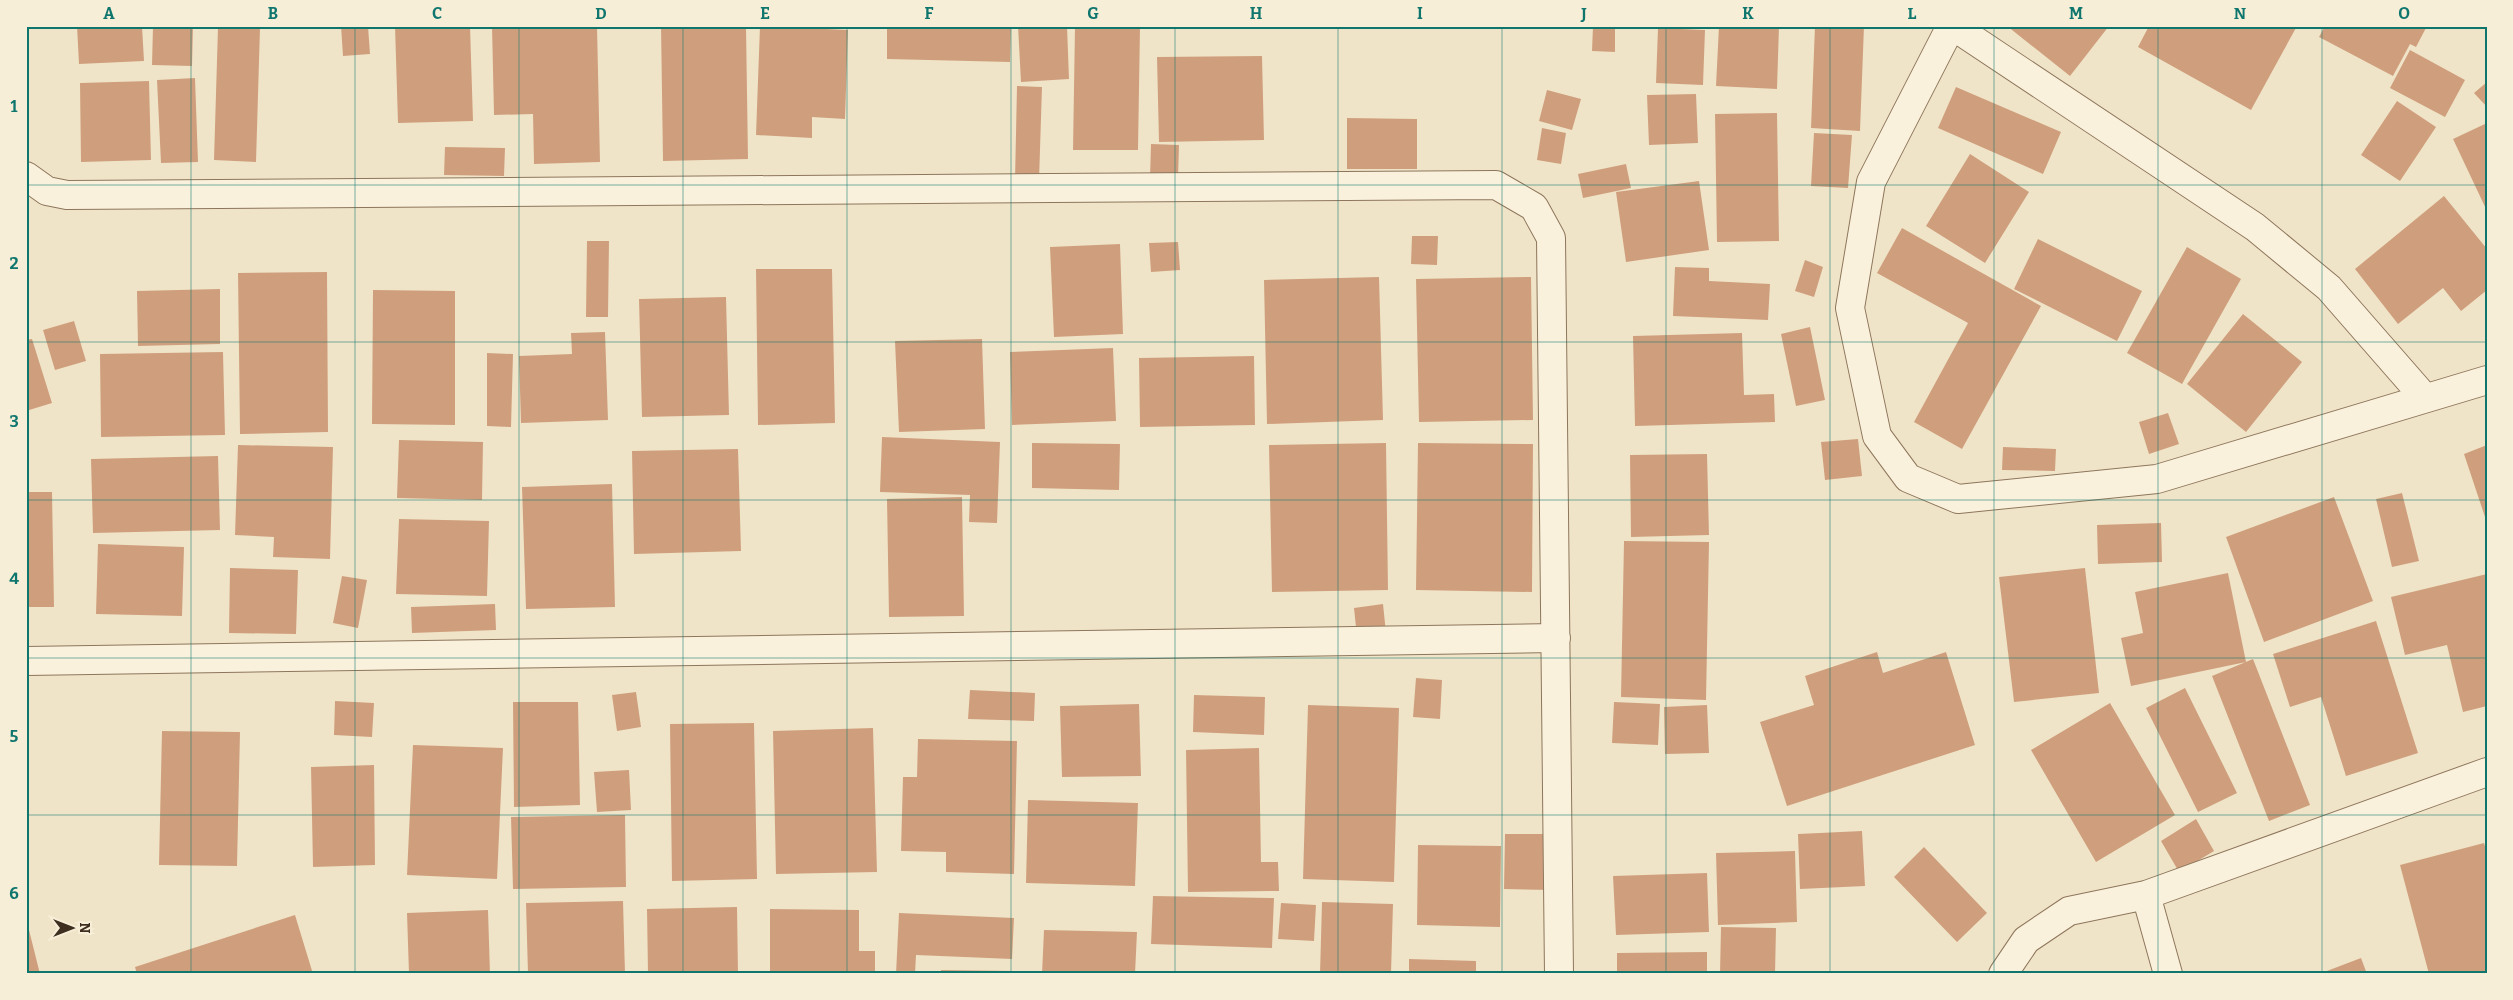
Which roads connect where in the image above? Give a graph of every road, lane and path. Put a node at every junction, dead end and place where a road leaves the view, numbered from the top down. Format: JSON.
{"nodes":[{"id":1,"x":1952,"y":26,"type":"edge"},
{"id":2,"x":26,"y":176,"type":"edge"},
{"id":3,"x":2487,"y":380,"type":"edge"},
{"id":4,"x":2425,"y":398,"type":"junction"},
{"id":5,"x":1556,"y":638,"type":"junction"},
{"id":6,"x":26,"y":661,"type":"edge"},
{"id":7,"x":2487,"y":772,"type":"edge"},
{"id":8,"x":2146,"y":895,"type":"junction"},
{"id":9,"x":1559,"y":974,"type":"edge"},
{"id":10,"x":2003,"y":974,"type":"edge"},
{"id":11,"x":2168,"y":974,"type":"edge"}],
"edges":[{"from":1,"to":4,"type":"street"},
{"from":1,"to":4,"type":"street"},
{"from":2,"to":5,"type":"street"},
{"from":3,"to":4,"type":"street"},
{"from":5,"to":6,"type":"street"},
{"from":5,"to":9,"type":"street"},
{"from":7,"to":8,"type":"street"},
{"from":8,"to":10,"type":"street"},
{"from":8,"to":11,"type":"street"}]}
